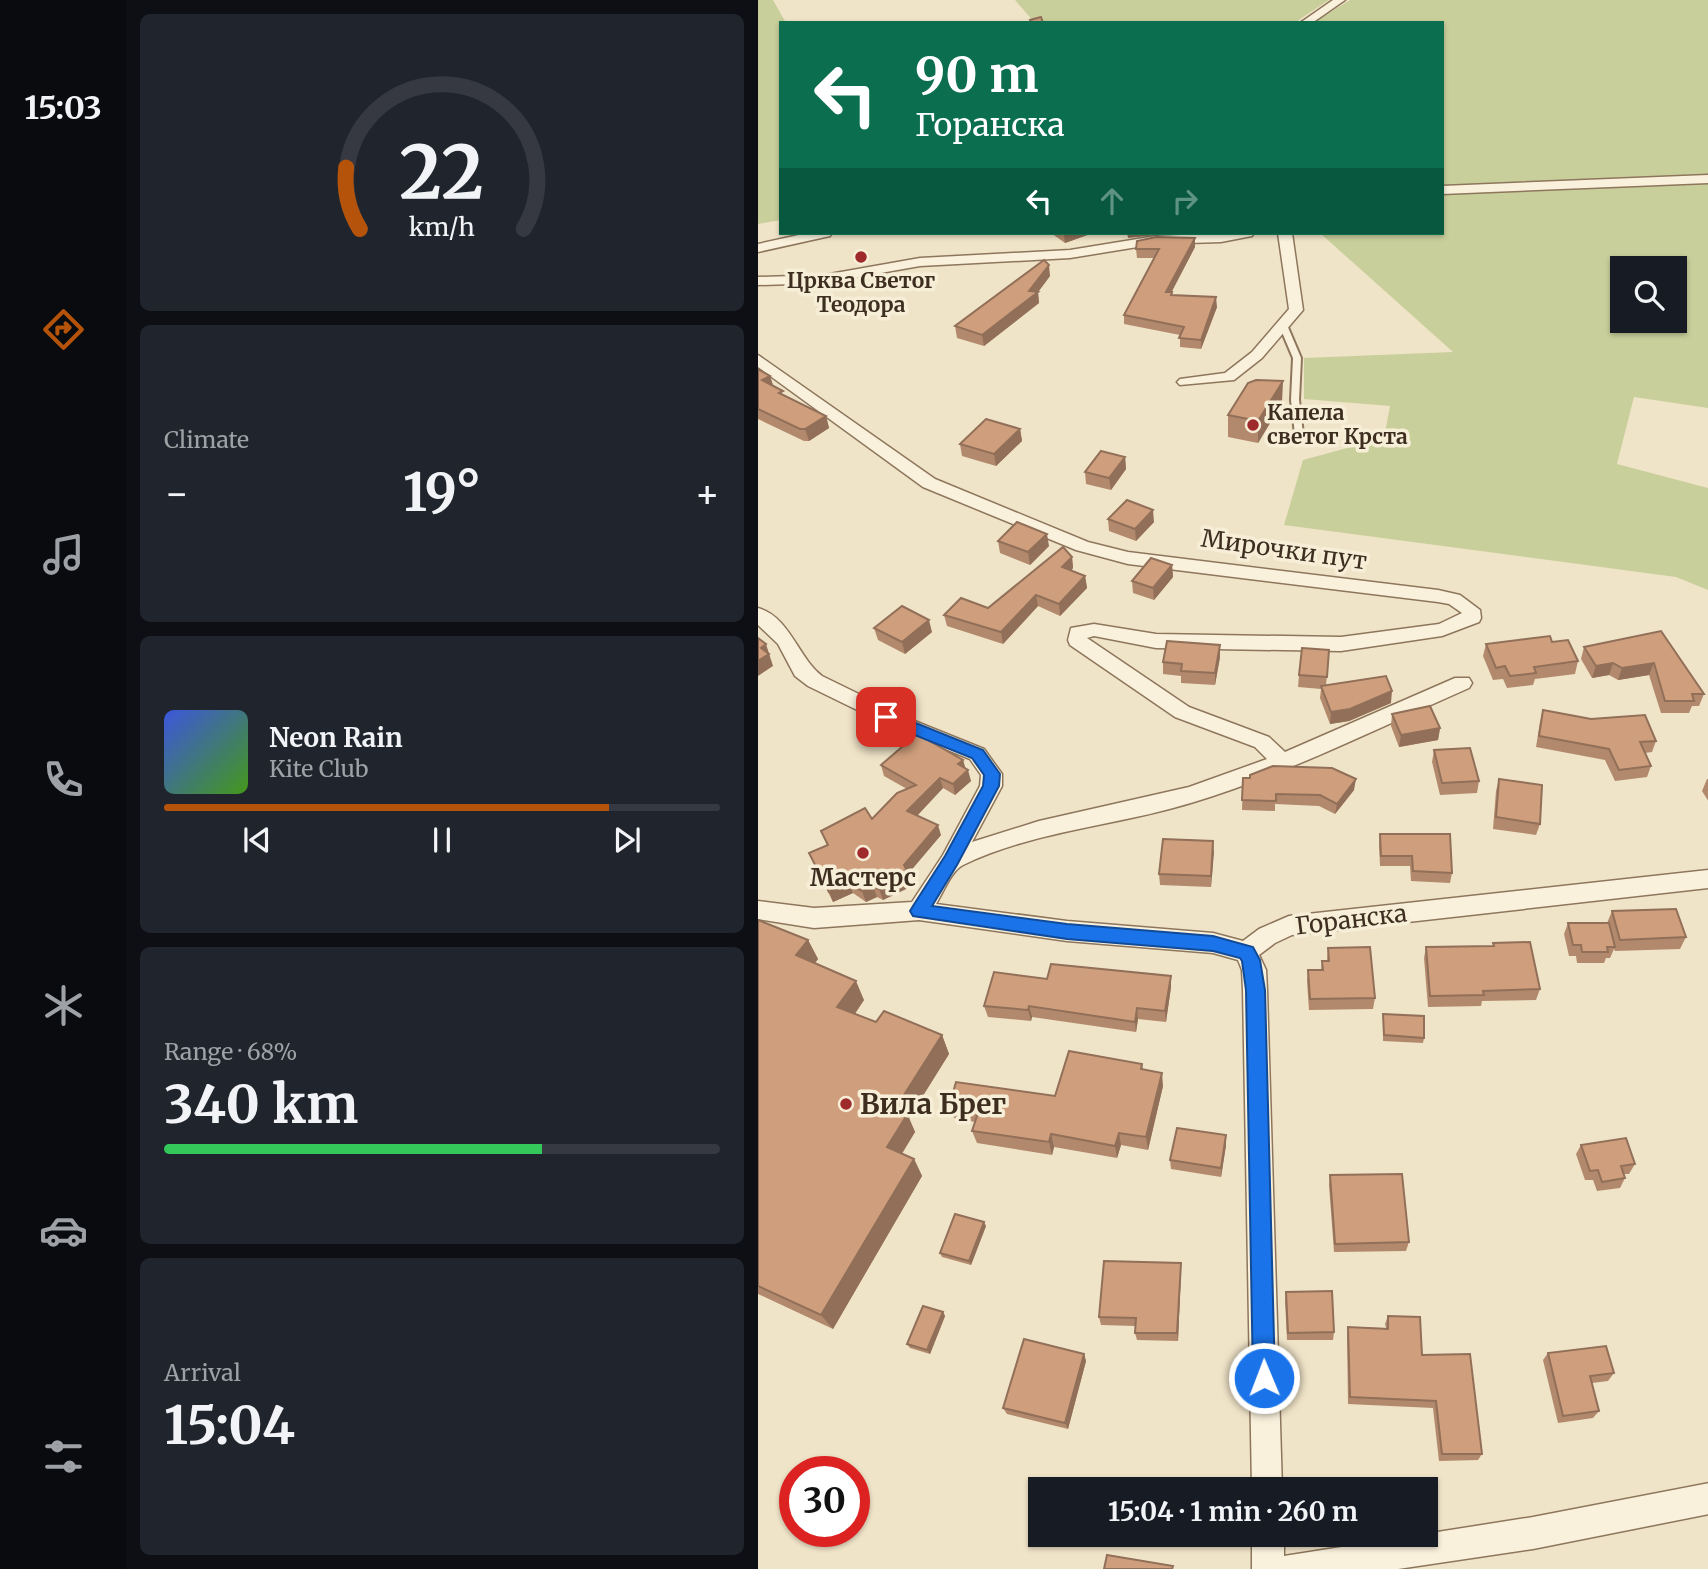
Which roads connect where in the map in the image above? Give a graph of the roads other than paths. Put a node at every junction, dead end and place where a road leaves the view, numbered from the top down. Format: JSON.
{"nodes":[{"id":1,"x":1340,"y":0,"type":"edge"},
{"id":2,"x":1308,"y":21,"type":"edge"},
{"id":3,"x":1708,"y":179,"type":"edge"},
{"id":4,"x":1444,"y":190,"type":"edge"},
{"id":5,"x":816,"y":235,"type":"edge"},
{"id":6,"x":1237,"y":235,"type":"edge"},
{"id":7,"x":1285,"y":235,"type":"edge"},
{"id":8,"x":758,"y":248,"type":"edge"},
{"id":9,"x":758,"y":281,"type":"edge"},
{"id":10,"x":1283,"y":325,"type":"junction"},
{"id":11,"x":758,"y":360,"type":"edge"},
{"id":12,"x":1185,"y":382,"type":"dead end"},
{"id":13,"x":1299,"y":435,"type":"dead end"},
{"id":14,"x":758,"y":614,"type":"edge"},
{"id":15,"x":1462,"y":683,"type":"dead end"},
{"id":16,"x":1281,"y":761,"type":"junction"},
{"id":17,"x":951,"y":861,"type":"junction"},
{"id":18,"x":1708,"y":879,"type":"edge"},
{"id":19,"x":758,"y":910,"type":"edge"},
{"id":20,"x":919,"y":911,"type":"junction"},
{"id":21,"x":1246,"y":952,"type":"junction"},
{"id":22,"x":1267,"y":1477,"type":"edge"},
{"id":23,"x":1708,"y":1498,"type":"edge"},
{"id":24,"x":1268,"y":1547,"type":"edge"},
{"id":25,"x":1268,"y":1569,"type":"edge"},
{"id":26,"x":1291,"y":1569,"type":"edge"}],
"edges":[{"from":1,"to":2,"type":"street"},
{"from":3,"to":4,"type":"street"},
{"from":5,"to":8,"type":"street"},
{"from":6,"to":9,"type":"street"},
{"from":7,"to":10,"type":"street"},
{"from":10,"to":12,"type":"street"},
{"from":10,"to":13,"type":"lane"},
{"from":11,"to":16,"type":"street","name":"Мирочки пут"},
{"from":14,"to":17,"type":"street"},
{"from":15,"to":16,"type":"street"},
{"from":16,"to":17,"type":"street"},
{"from":17,"to":20,"type":"street"},
{"from":18,"to":21,"type":"street","name":"Горанска"},
{"from":19,"to":20,"type":"street"},
{"from":20,"to":21,"type":"street"},
{"from":21,"to":22,"type":"street"},
{"from":23,"to":26,"type":"street"},
{"from":24,"to":25,"type":"street"}]}
